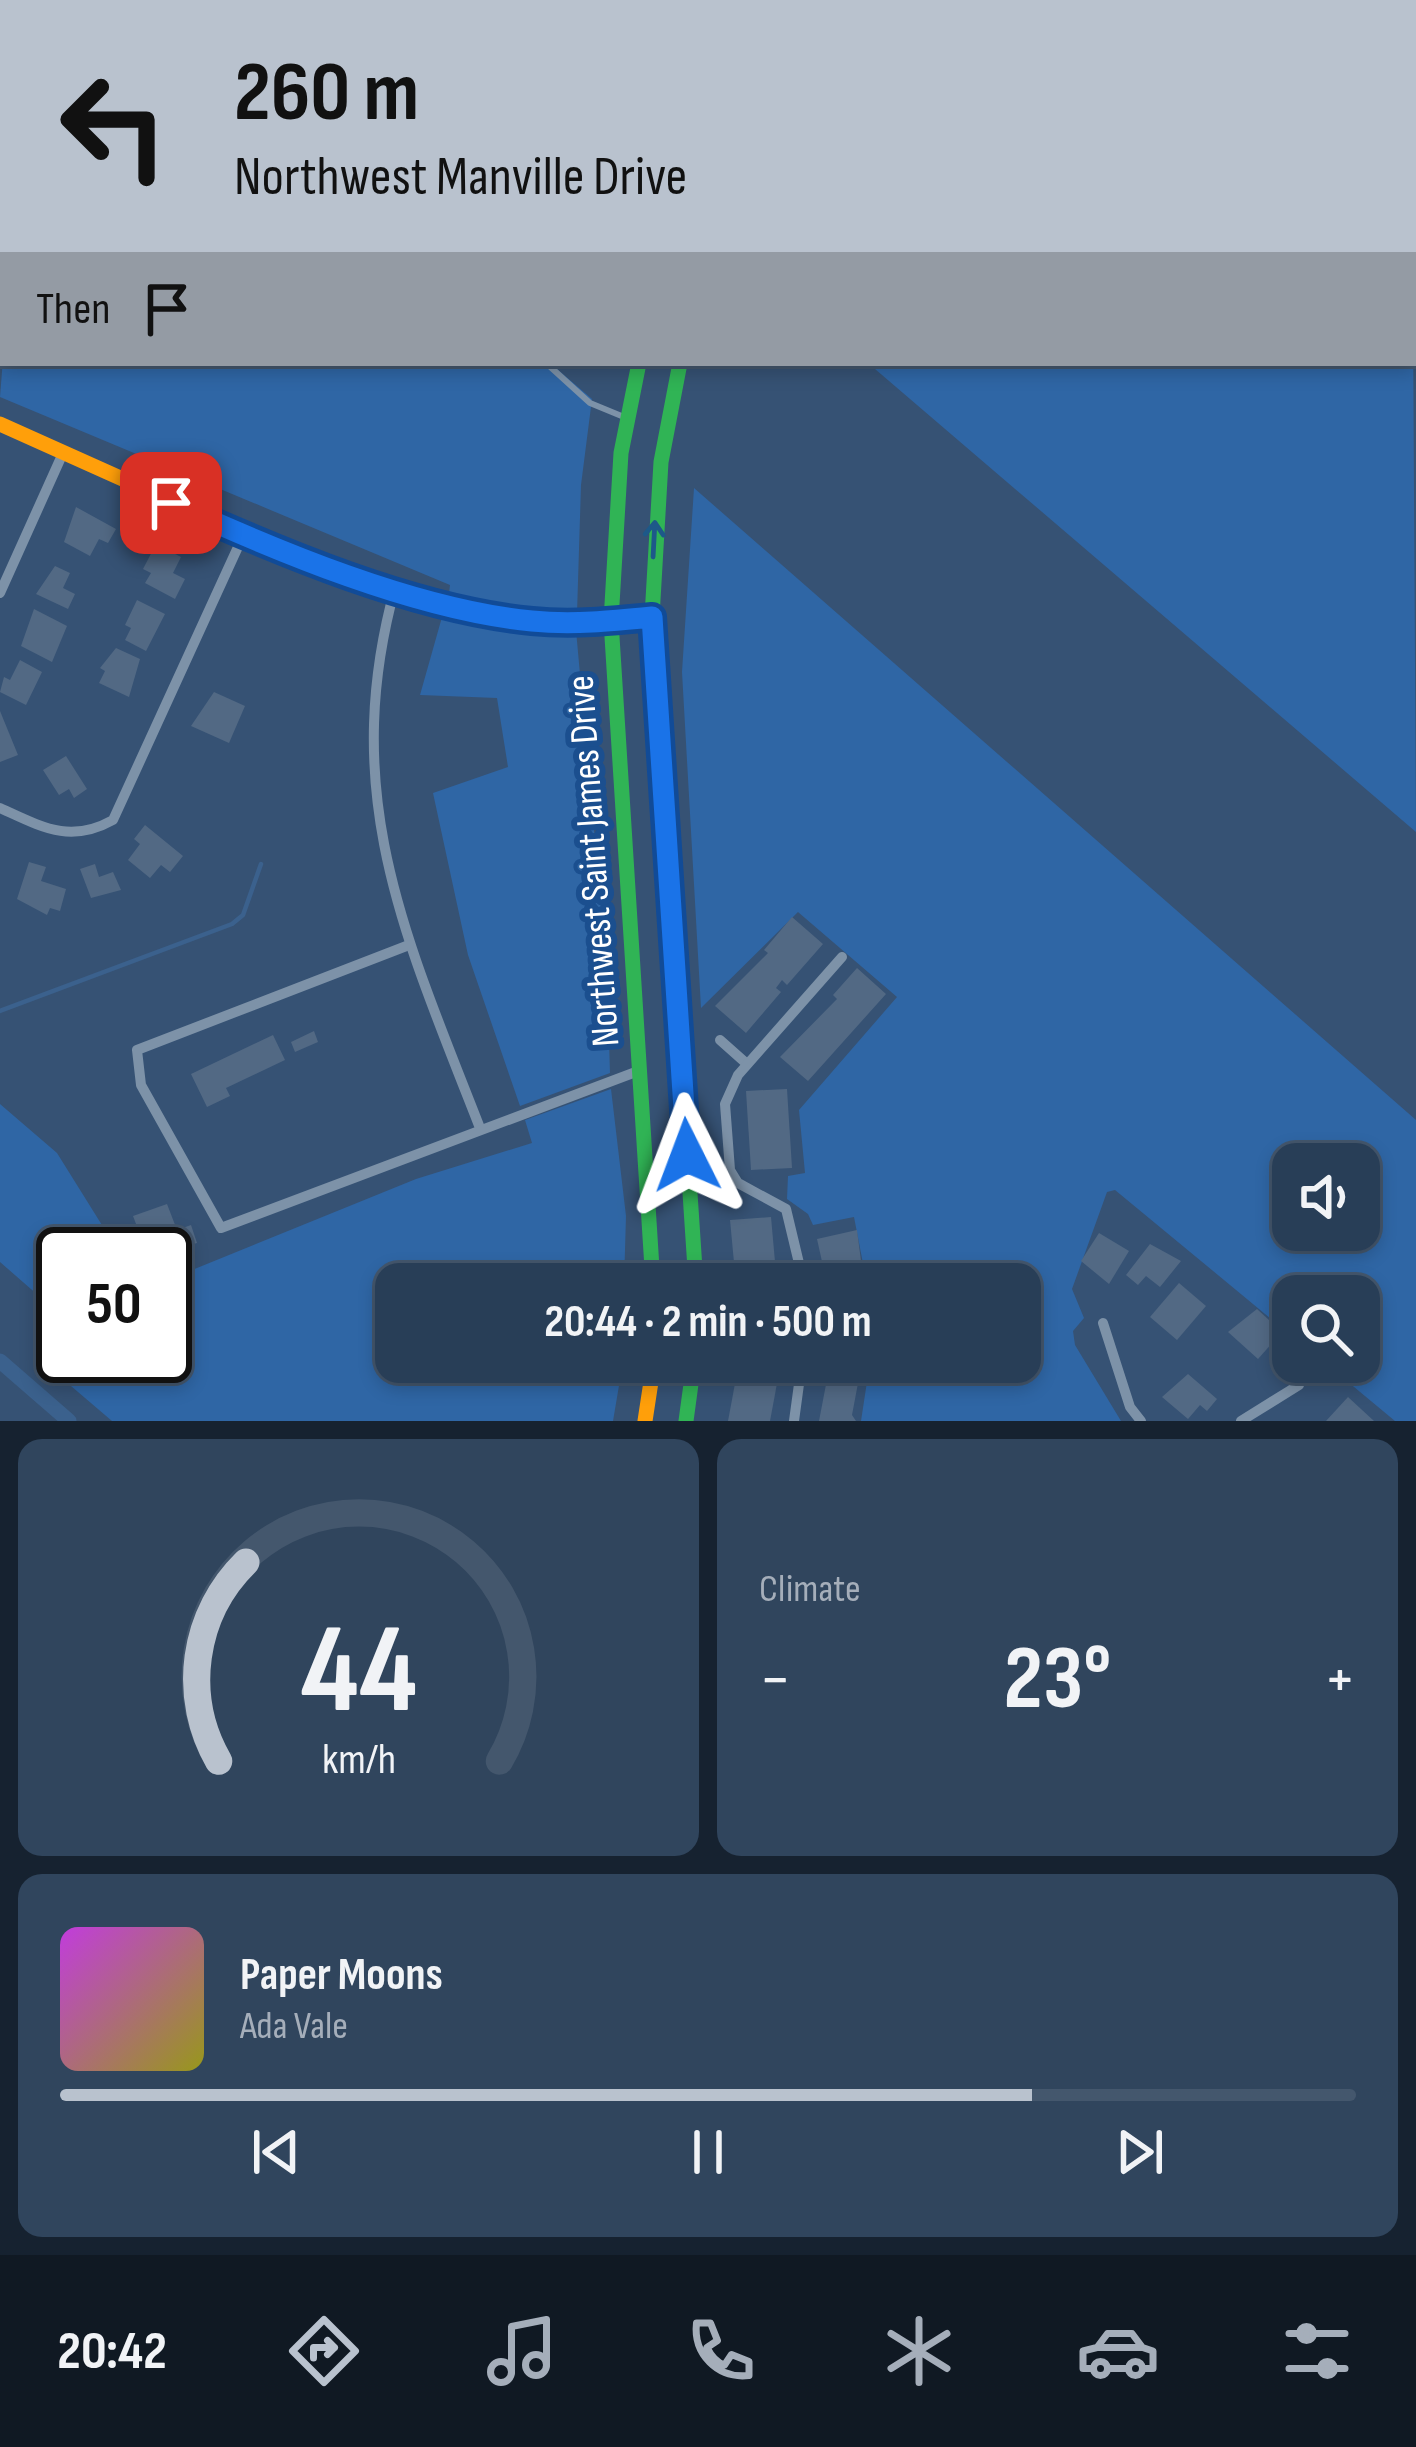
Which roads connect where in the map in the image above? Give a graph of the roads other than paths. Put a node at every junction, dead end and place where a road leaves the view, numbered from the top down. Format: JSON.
{"nodes":[{"id":1,"x":549,"y":366,"type":"edge"},
{"id":2,"x":638,"y":366,"type":"edge"},
{"id":3,"x":680,"y":366,"type":"edge"},
{"id":4,"x":628,"y":418,"type":"junction"},
{"id":5,"x":0,"y":424,"type":"edge"},
{"id":6,"x":63,"y":453,"type":"junction"},
{"id":7,"x":243,"y":536,"type":"junction"},
{"id":8,"x":395,"y":588,"type":"junction"},
{"id":9,"x":0,"y":593,"type":"edge"},
{"id":10,"x":652,"y":617,"type":"junction"},
{"id":11,"x":611,"y":621,"type":"junction"},
{"id":12,"x":0,"y":808,"type":"edge"},
{"id":13,"x":409,"y":945,"type":"junction"},
{"id":14,"x":842,"y":957,"type":"dead end"},
{"id":15,"x":720,"y":1040,"type":"dead end"},
{"id":16,"x":747,"y":1064,"type":"junction"},
{"id":17,"x":641,"y":1070,"type":"junction"},
{"id":18,"x":479,"y":1128,"type":"junction"},
{"id":19,"x":652,"y":1263,"type":"edge"},
{"id":20,"x":695,"y":1263,"type":"edge"},
{"id":21,"x":799,"y":1263,"type":"edge"},
{"id":22,"x":1102,"y":1323,"type":"dead end"},
{"id":23,"x":651,"y":1383,"type":"edge"},
{"id":24,"x":691,"y":1383,"type":"edge"},
{"id":25,"x":799,"y":1383,"type":"edge"},
{"id":26,"x":1298,"y":1385,"type":"dead end"},
{"id":27,"x":645,"y":1421,"type":"edge"},
{"id":28,"x":686,"y":1421,"type":"edge"},
{"id":29,"x":794,"y":1421,"type":"edge"},
{"id":30,"x":1141,"y":1421,"type":"edge"},
{"id":31,"x":1241,"y":1421,"type":"edge"}],
"edges":[{"from":1,"to":4,"type":"lane"},
{"from":2,"to":4,"type":"main road","name":"Northwest Saint James Drive"},
{"from":10,"to":3,"type":"main road","one_way":true},
{"from":4,"to":11,"type":"main road","name":"Northwest Saint James Drive"},
{"from":5,"to":6,"type":"main road"},
{"from":6,"to":7,"type":"main road"},
{"from":6,"to":9,"type":"street"},
{"from":7,"to":8,"type":"main road"},
{"from":7,"to":12,"type":"street"},
{"from":8,"to":11,"type":"main road"},
{"from":8,"to":13,"type":"street"},
{"from":10,"to":11,"type":"main road"},
{"from":10,"to":20,"type":"main road"},
{"from":11,"to":17,"type":"main road","name":"Northwest Saint James Drive"},
{"from":13,"to":18,"type":"street"},
{"from":13,"to":18,"type":"street"},
{"from":14,"to":16,"type":"street"},
{"from":15,"to":16,"type":"street"},
{"from":16,"to":21,"type":"street"},
{"from":17,"to":18,"type":"street"},
{"from":17,"to":19,"type":"main road","name":"Northwest Saint James Drive"},
{"from":22,"to":30,"type":"street"},
{"from":23,"to":27,"type":"main road"},
{"from":24,"to":28,"type":"main road"},
{"from":25,"to":29,"type":"street"},
{"from":26,"to":31,"type":"street"}]}
